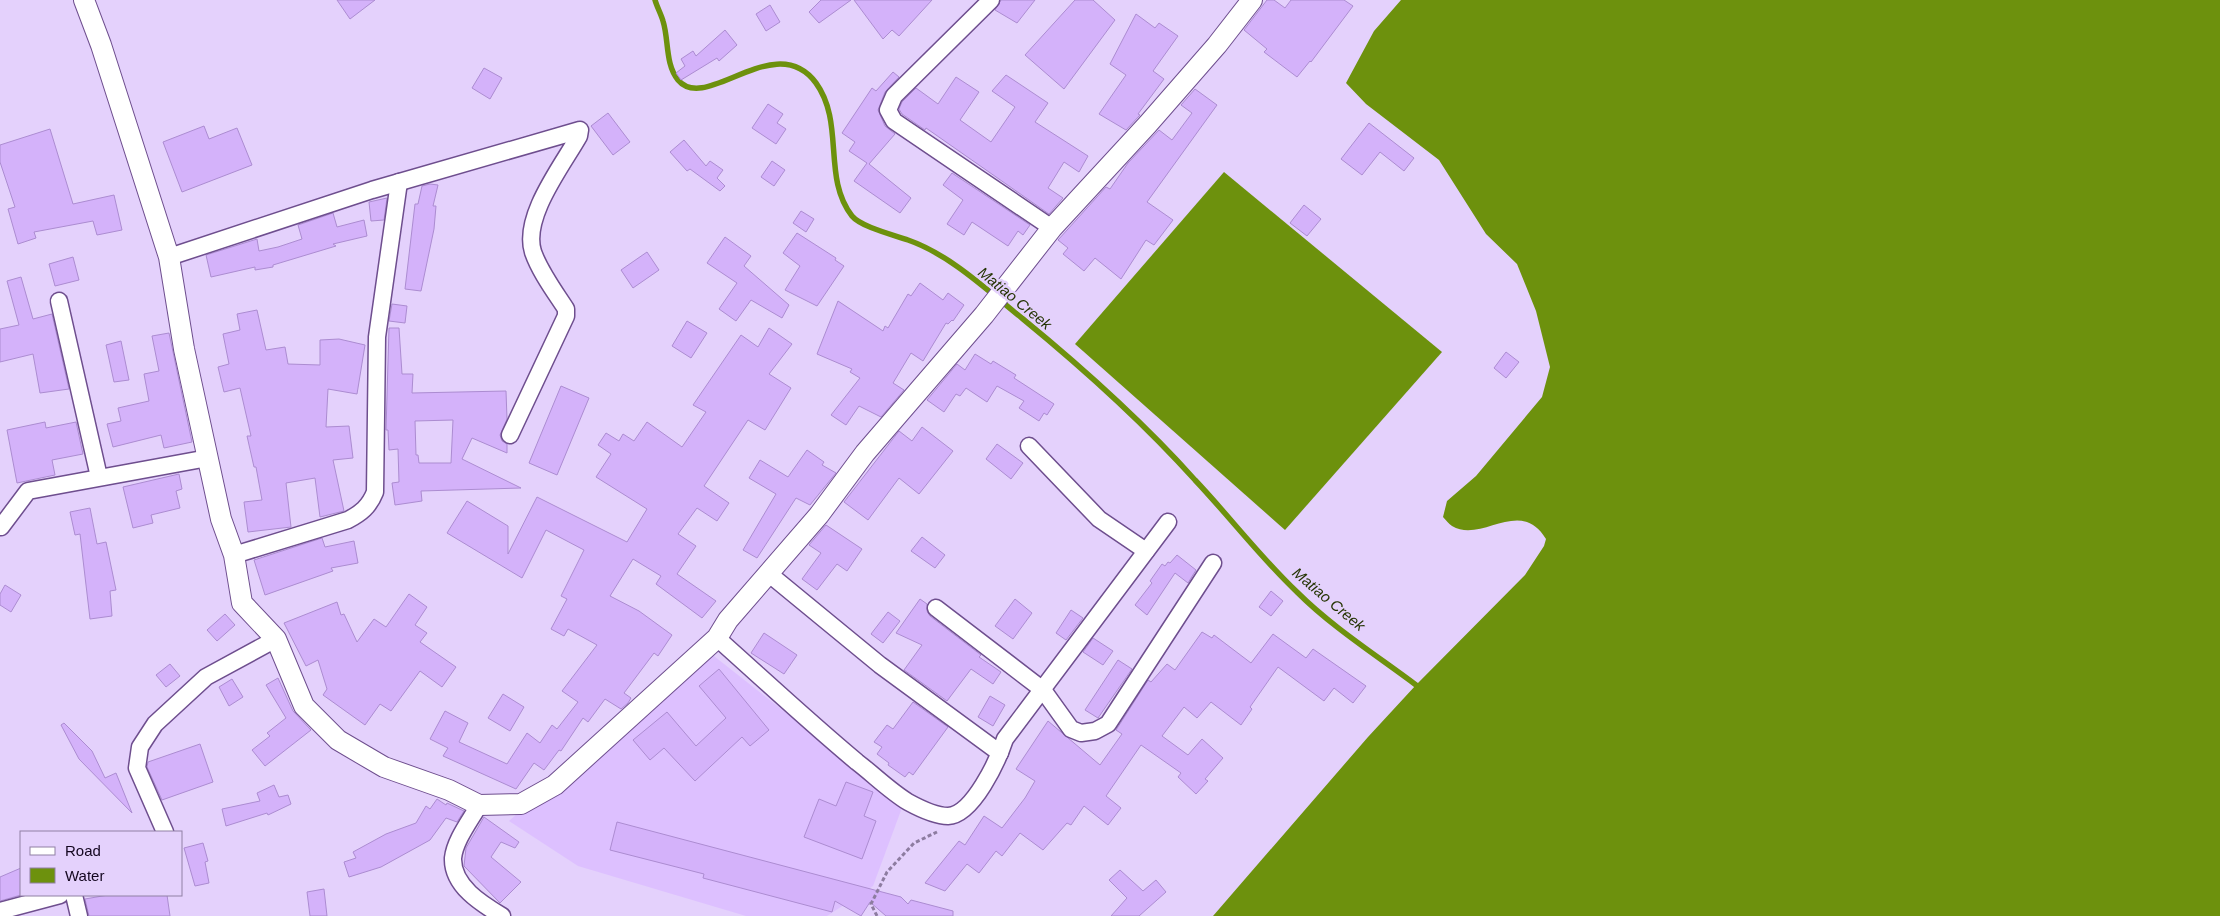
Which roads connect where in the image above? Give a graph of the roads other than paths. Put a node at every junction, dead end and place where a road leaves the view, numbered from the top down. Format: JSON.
{"nodes":[{"id":1,"x":84,"y":0,"type":"edge"},
{"id":2,"x":991,"y":0,"type":"edge"},
{"id":3,"x":1252,"y":0,"type":"edge"},
{"id":4,"x":399,"y":182,"type":"junction"},
{"id":5,"x":1052,"y":228,"type":"junction"},
{"id":6,"x":168,"y":257,"type":"junction"},
{"id":7,"x":59,"y":301,"type":"dead end"},
{"id":8,"x":510,"y":435,"type":"dead end"},
{"id":9,"x":1029,"y":446,"type":"dead end"},
{"id":10,"x":208,"y":458,"type":"junction"},
{"id":11,"x":99,"y":477,"type":"junction"},
{"id":12,"x":1168,"y":522,"type":"dead end"},
{"id":13,"x":0,"y":525,"type":"edge"},
{"id":14,"x":1146,"y":551,"type":"junction"},
{"id":15,"x":234,"y":554,"type":"junction"},
{"id":16,"x":1213,"y":563,"type":"dead end"},
{"id":17,"x":768,"y":573,"type":"junction"},
{"id":18,"x":936,"y":608,"type":"dead end"},
{"id":19,"x":717,"y":638,"type":"junction"},
{"id":20,"x":276,"y":639,"type":"junction"},
{"id":21,"x":1043,"y":690,"type":"junction"},
{"id":22,"x":1000,"y":753,"type":"junction"},
{"id":23,"x":479,"y":806,"type":"junction"},
{"id":24,"x":164,"y":831,"type":"edge"},
{"id":25,"x":56,"y":896,"type":"edge"},
{"id":26,"x":74,"y":896,"type":"edge"},
{"id":27,"x":0,"y":911,"type":"edge"},
{"id":28,"x":79,"y":916,"type":"edge"},
{"id":29,"x":502,"y":916,"type":"edge"}],
"edges":[{"from":1,"to":6,"type":"street"},
{"from":2,"to":5,"type":"street"},
{"from":3,"to":5,"type":"street"},
{"from":4,"to":6,"type":"street"},
{"from":4,"to":8,"type":"street"},
{"from":4,"to":15,"type":"street"},
{"from":5,"to":17,"type":"street"},
{"from":6,"to":10,"type":"street"},
{"from":7,"to":11,"type":"street"},
{"from":9,"to":14,"type":"street"},
{"from":10,"to":11,"type":"street"},
{"from":10,"to":15,"type":"street"},
{"from":11,"to":13,"type":"street"},
{"from":12,"to":14,"type":"street"},
{"from":14,"to":21,"type":"street"},
{"from":15,"to":20,"type":"street"},
{"from":16,"to":21,"type":"street"},
{"from":17,"to":19,"type":"street"},
{"from":17,"to":22,"type":"street"},
{"from":18,"to":21,"type":"street"},
{"from":19,"to":22,"type":"street"},
{"from":19,"to":23,"type":"street"},
{"from":20,"to":23,"type":"street"},
{"from":20,"to":24,"type":"street"},
{"from":21,"to":22,"type":"street"},
{"from":23,"to":29,"type":"street"},
{"from":25,"to":27,"type":"street"},
{"from":26,"to":28,"type":"street"}]}
